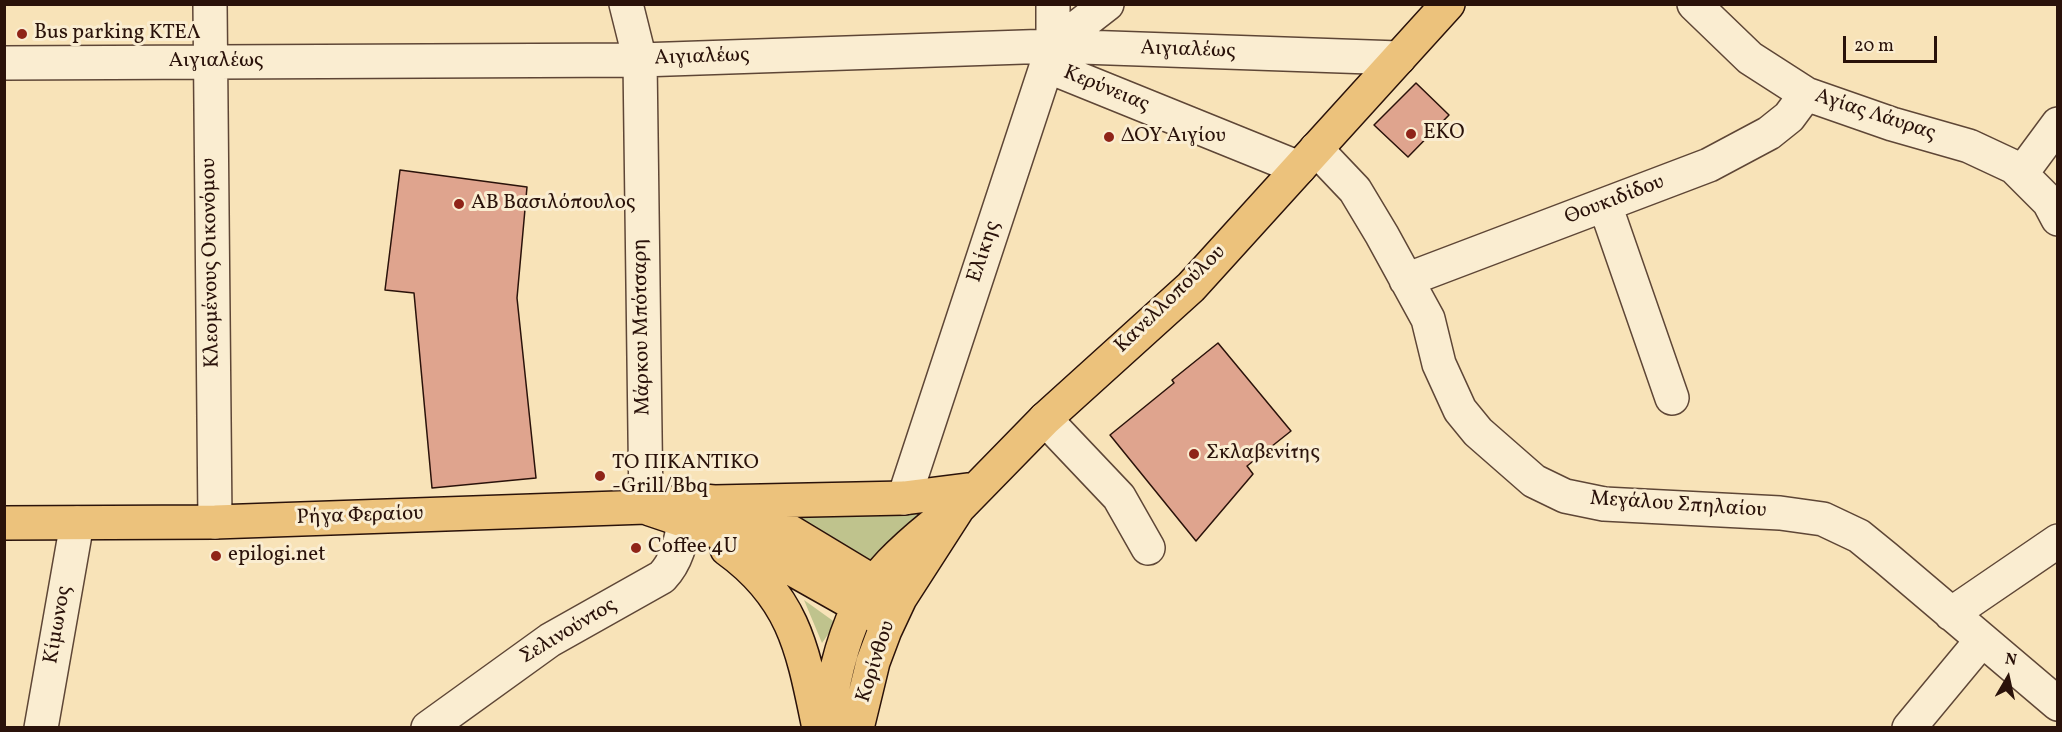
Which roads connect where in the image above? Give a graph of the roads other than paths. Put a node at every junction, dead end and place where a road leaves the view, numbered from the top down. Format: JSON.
{"nodes":[{"id":1,"x":210,"y":4,"type":"edge"},
{"id":2,"x":626,"y":4,"type":"edge"},
{"id":3,"x":1053,"y":4,"type":"edge"},
{"id":4,"x":1107,"y":4,"type":"edge"},
{"id":5,"x":1448,"y":4,"type":"edge"},
{"id":6,"x":1694,"y":4,"type":"edge"},
{"id":7,"x":1050,"y":56,"type":"junction"},
{"id":8,"x":1399,"y":58,"type":"junction"},
{"id":9,"x":640,"y":60,"type":"junction"},
{"id":10,"x":210,"y":62,"type":"junction"},
{"id":11,"x":4,"y":63,"type":"edge"},
{"id":12,"x":1806,"y":94,"type":"junction"},
{"id":13,"x":2058,"y":123,"type":"edge"},
{"id":14,"x":1308,"y":158,"type":"junction"},
{"id":15,"x":2021,"y":174,"type":"junction"},
{"id":16,"x":1605,"y":206,"type":"junction"},
{"id":17,"x":2058,"y":219,"type":"edge"},
{"id":18,"x":1406,"y":280,"type":"junction"},
{"id":19,"x":1672,"y":398,"type":"dead end"},
{"id":20,"x":1045,"y":418,"type":"junction"},
{"id":21,"x":904,"y":498,"type":"junction"},
{"id":22,"x":967,"y":498,"type":"junction"},
{"id":23,"x":646,"y":507,"type":"junction"},
{"id":24,"x":699,"y":516,"type":"junction"},
{"id":25,"x":215,"y":522,"type":"junction"},
{"id":26,"x":4,"y":523,"type":"edge"},
{"id":27,"x":77,"y":523,"type":"junction"},
{"id":28,"x":2058,"y":541,"type":"edge"},
{"id":29,"x":1148,"y":548,"type":"dead end"},
{"id":30,"x":880,"y":602,"type":"junction"},
{"id":31,"x":1951,"y":614,"type":"junction"},
{"id":32,"x":1982,"y":640,"type":"junction"},
{"id":33,"x":2058,"y":704,"type":"edge"},
{"id":34,"x":41,"y":728,"type":"edge"},
{"id":35,"x":428,"y":728,"type":"edge"},
{"id":36,"x":819,"y":728,"type":"edge"},
{"id":37,"x":826,"y":728,"type":"edge"},
{"id":38,"x":857,"y":728,"type":"edge"},
{"id":39,"x":1909,"y":728,"type":"edge"}],
"edges":[{"from":1,"to":10,"type":"street","name":"Κλεομένους Οικονόμου"},
{"from":2,"to":9,"type":"street","name":"Μάρκου Μπότσαρη"},
{"from":3,"to":7,"type":"street","name":"Ελίκης"},
{"from":4,"to":7,"type":"street"},
{"from":5,"to":8,"type":"main road","name":"Κανελλοπούλου"},
{"from":6,"to":12,"type":"street","name":"Αγίας Λάυρας"},
{"from":7,"to":8,"type":"street","name":"Αιγιαλέως"},
{"from":7,"to":9,"type":"street","name":"Αιγιαλέως"},
{"from":7,"to":14,"type":"street","name":"Κερύνειας"},
{"from":7,"to":21,"type":"street","name":"Ελίκης"},
{"from":8,"to":14,"type":"main road","name":"Κανελλοπούλου"},
{"from":9,"to":10,"type":"street","name":"Αιγιαλέως"},
{"from":9,"to":23,"type":"street","name":"Μάρκου Μπότσαρη"},
{"from":10,"to":11,"type":"street","name":"Αιγιαλέως"},
{"from":10,"to":25,"type":"street","name":"Κλεομένους Οικονόμου"},
{"from":12,"to":15,"type":"street","name":"Αγίας Λάυρας"},
{"from":12,"to":16,"type":"street","name":"Θουκιδίδου"},
{"from":13,"to":15,"type":"street"},
{"from":14,"to":18,"type":"street","name":"Μεγάλου Σπηλαίου"},
{"from":14,"to":20,"type":"main road","name":"Κανελλοπούλου"},
{"from":15,"to":17,"type":"street","name":"Αγίας Λάυρας"},
{"from":16,"to":18,"type":"street","name":"Θουκιδίδου"},
{"from":16,"to":19,"type":"street"},
{"from":18,"to":31,"type":"street","name":"Μεγάλου Σπηλαίου"},
{"from":20,"to":22,"type":"main road","name":"Κανελλοπούλου"},
{"from":20,"to":29,"type":"street"},
{"from":21,"to":22,"type":"main road"},
{"from":21,"to":24,"type":"main road"},
{"from":22,"to":30,"type":"main road","name":"Κανελλοπούλου"},
{"from":23,"to":24,"type":"main road"},
{"from":23,"to":25,"type":"main road","name":"Ρήγα Φεραίου"},
{"from":24,"to":30,"type":"main road"},
{"from":24,"to":35,"type":"street","name":"Σελινούντος"},
{"from":24,"to":36,"type":"main road"},
{"from":25,"to":27,"type":"main road","name":"Ρήγα Φεραίου"},
{"from":26,"to":27,"type":"main road","name":"Ρήγα Φεραίου"},
{"from":27,"to":34,"type":"street","name":"Κίμωνος"},
{"from":28,"to":31,"type":"street"},
{"from":30,"to":37,"type":"main road"},
{"from":30,"to":38,"type":"main road","name":"Κορίνθου"},
{"from":31,"to":32,"type":"street","name":"Μεγάλου Σπηλαίου"},
{"from":32,"to":33,"type":"street","name":"Μεγάλου Σπηλαίου"},
{"from":32,"to":39,"type":"street"}]}
